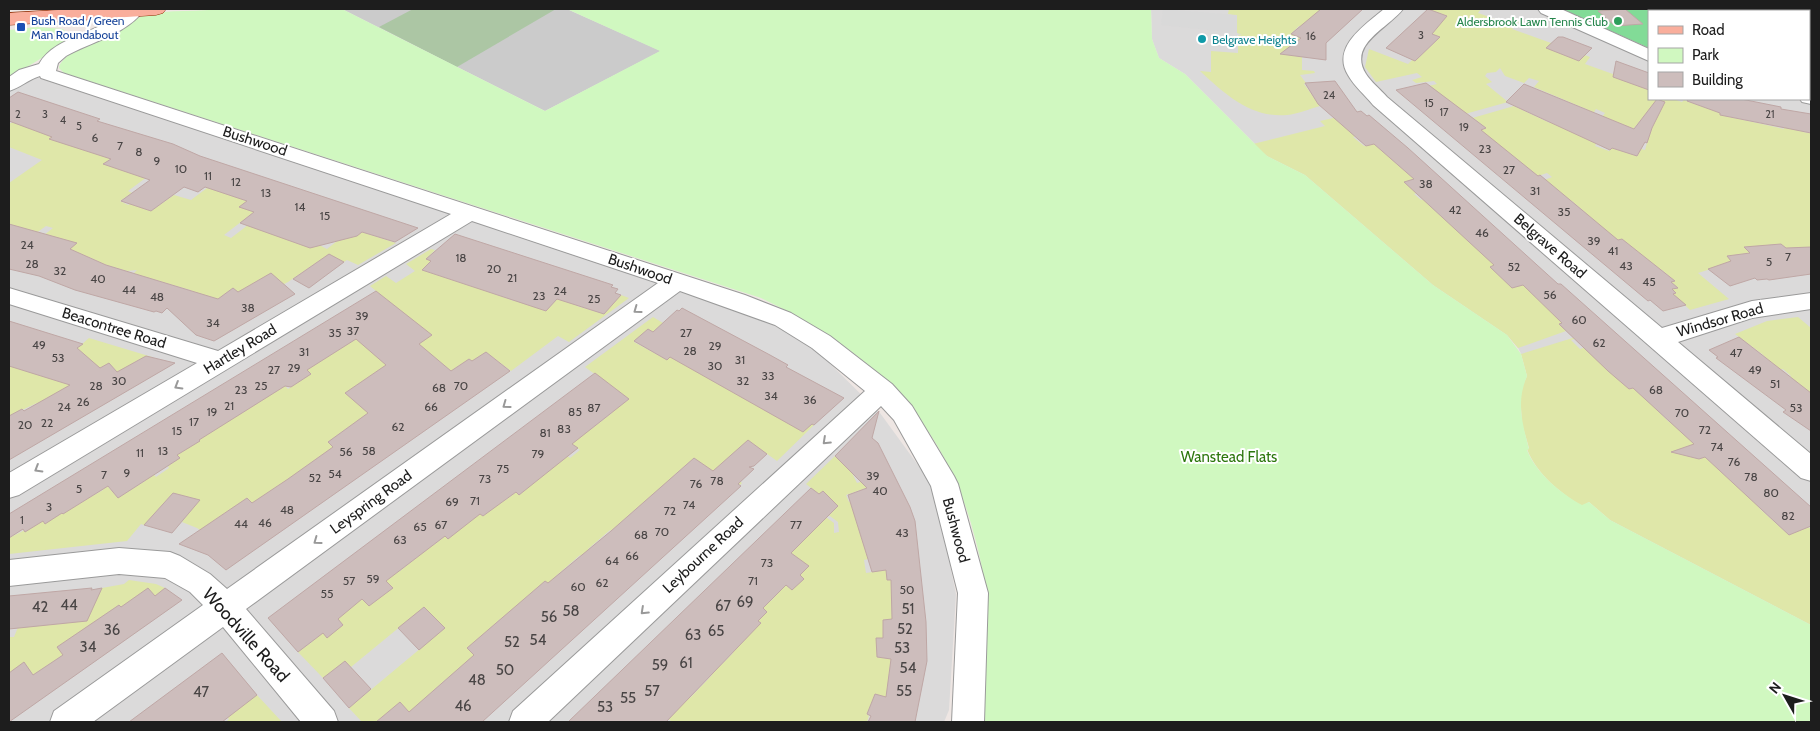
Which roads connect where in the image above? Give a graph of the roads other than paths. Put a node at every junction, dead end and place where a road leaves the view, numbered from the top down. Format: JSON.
{"nodes":[{"id":1,"x":156,"y":9,"type":"edge"},
{"id":2,"x":1394,"y":9,"type":"edge"},
{"id":3,"x":1547,"y":9,"type":"edge"},
{"id":4,"x":135,"y":10,"type":"junction"},
{"id":5,"x":82,"y":14,"type":"junction"},
{"id":6,"x":9,"y":20,"type":"edge"},
{"id":7,"x":74,"y":44,"type":"junction"},
{"id":8,"x":1648,"y":56,"type":"edge"},
{"id":9,"x":46,"y":68,"type":"junction"},
{"id":10,"x":9,"y":85,"type":"edge"},
{"id":11,"x":470,"y":212,"type":"junction"},
{"id":12,"x":677,"y":281,"type":"junction"},
{"id":13,"x":9,"y":296,"type":"edge"},
{"id":14,"x":1811,"y":301,"type":"edge"},
{"id":15,"x":1658,"y":339,"type":"junction"},
{"id":16,"x":220,"y":361,"type":"junction"},
{"id":17,"x":884,"y":391,"type":"junction"},
{"id":18,"x":1811,"y":470,"type":"edge"},
{"id":19,"x":9,"y":486,"type":"edge"},
{"id":20,"x":9,"y":573,"type":"edge"},
{"id":21,"x":225,"y":607,"type":"junction"},
{"id":22,"x":66,"y":722,"type":"edge"},
{"id":23,"x":322,"y":722,"type":"edge"},
{"id":24,"x":525,"y":722,"type":"edge"},
{"id":25,"x":968,"y":722,"type":"edge"}],
"edges":[{"from":1,"to":4,"type":"main road"},
{"from":2,"to":15,"type":"street","name":"Belgrave Road"},
{"from":3,"to":8,"type":"street"},
{"from":4,"to":5,"type":"main road"},
{"from":4,"to":7,"type":"street"},
{"from":5,"to":6,"type":"main road"},
{"from":5,"to":7,"type":"street"},
{"from":7,"to":9,"type":"street"},
{"from":9,"to":10,"type":"street"},
{"from":9,"to":11,"type":"street","name":"Bushwood"},
{"from":11,"to":12,"type":"street","name":"Bushwood"},
{"from":11,"to":16,"type":"street","name":"Hartley Road"},
{"from":12,"to":17,"type":"street","name":"Bushwood"},
{"from":12,"to":21,"type":"street","name":"Leyspring Road","one_way":true},
{"from":13,"to":16,"type":"street","name":"Beacontree Road"},
{"from":14,"to":15,"type":"street","name":"Windsor Road"},
{"from":15,"to":18,"type":"street","name":"Belgrave Road"},
{"from":16,"to":19,"type":"street","name":"Hartley Road","one_way":true},
{"from":17,"to":24,"type":"street","name":"Leybourne Road","one_way":true},
{"from":17,"to":25,"type":"street","name":"Bushwood"},
{"from":20,"to":21,"type":"street","name":"Woodville Road"},
{"from":21,"to":22,"type":"street","name":"Leyspring Road"},
{"from":21,"to":23,"type":"street","name":"Woodville Road"}]}
